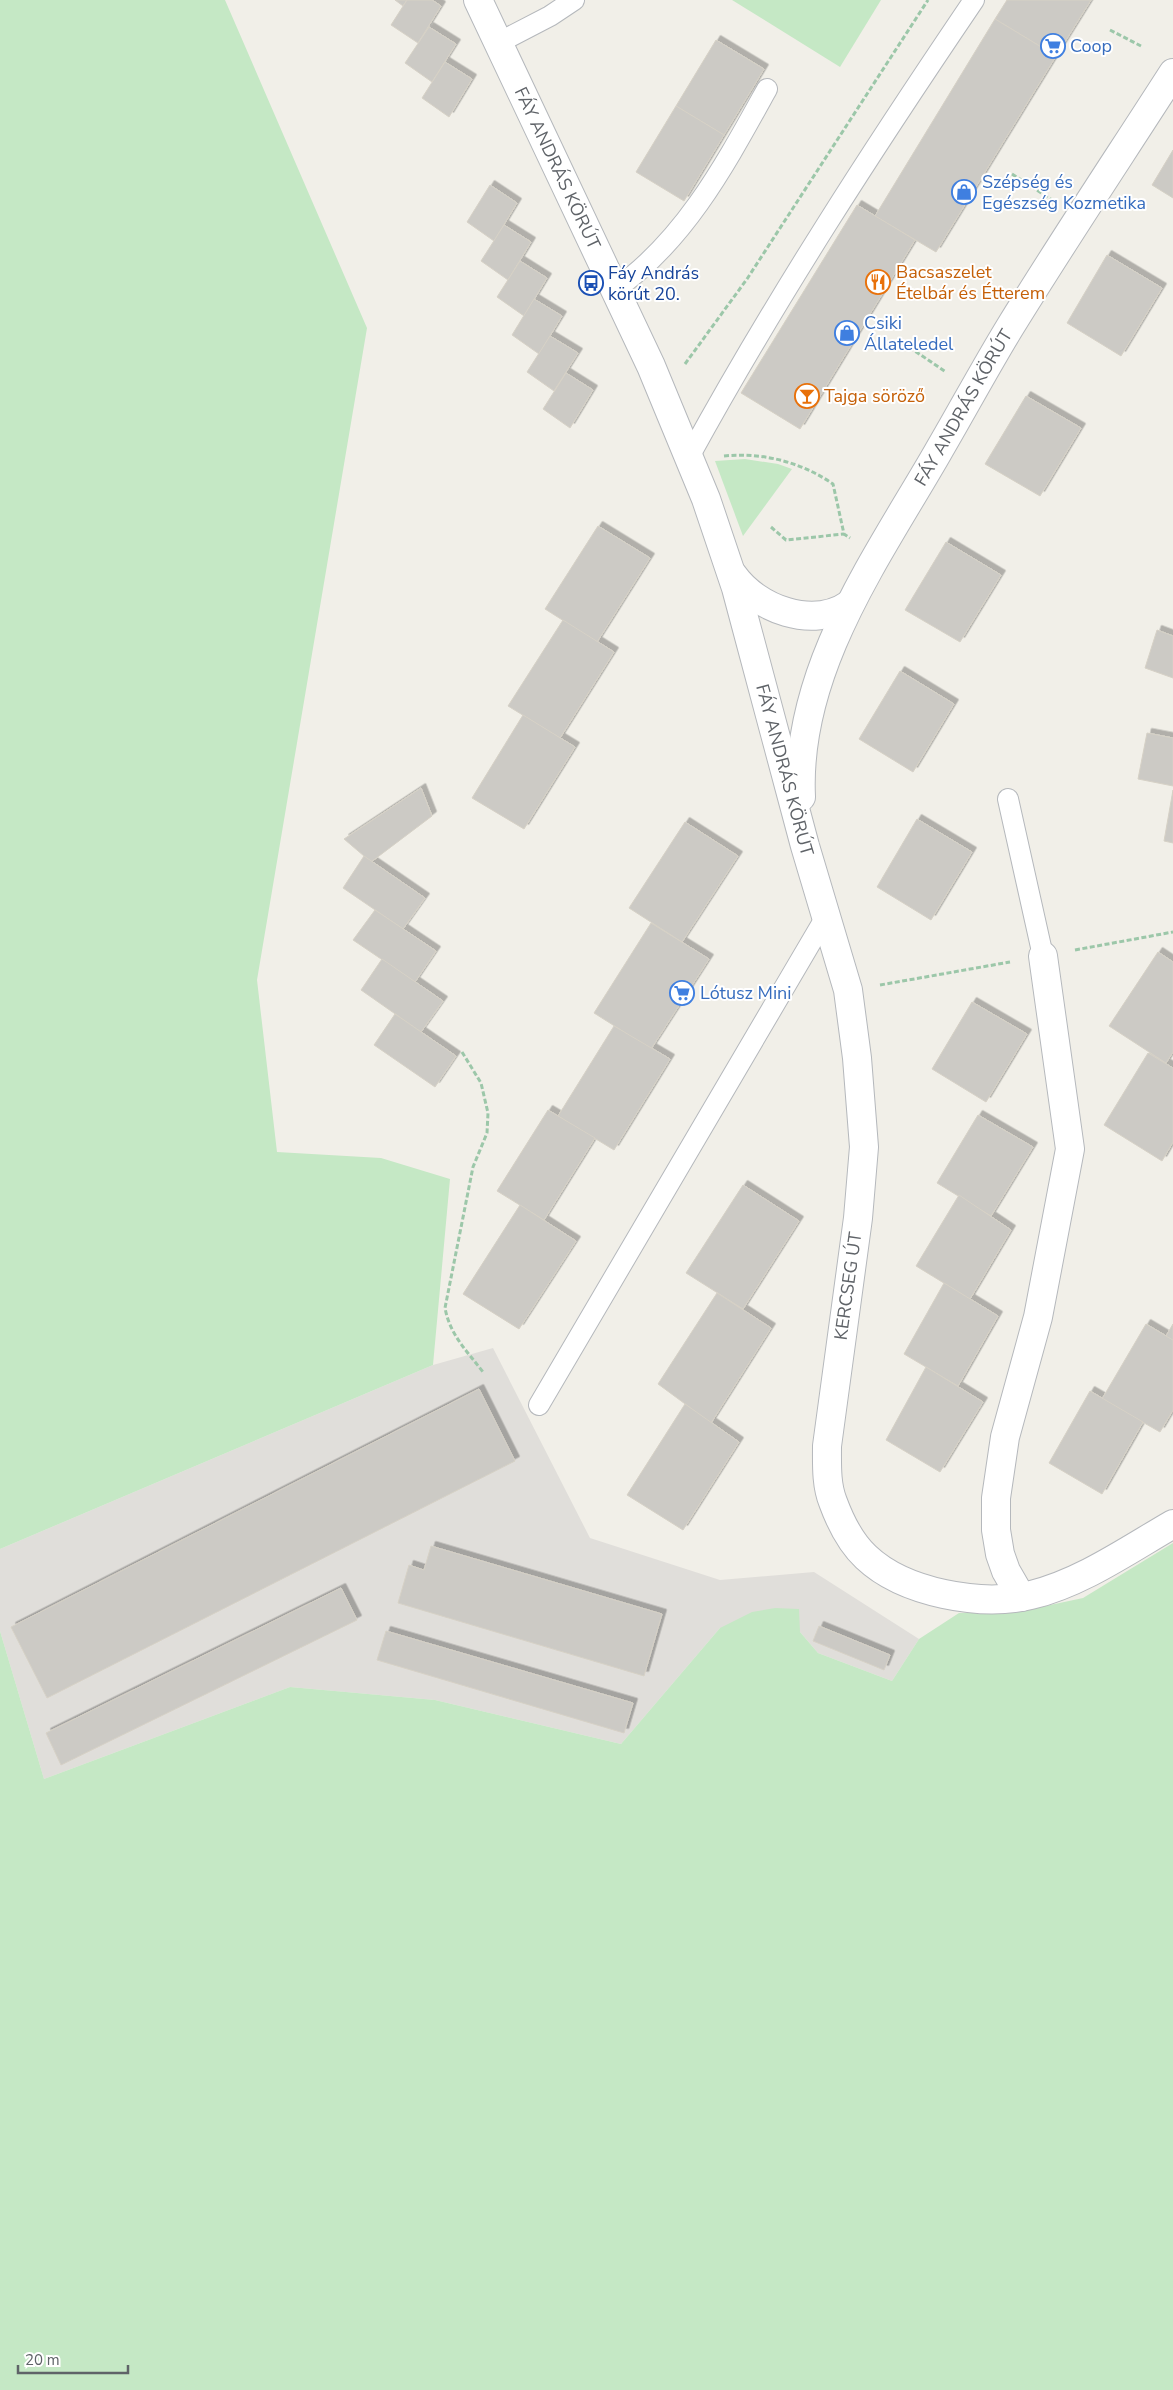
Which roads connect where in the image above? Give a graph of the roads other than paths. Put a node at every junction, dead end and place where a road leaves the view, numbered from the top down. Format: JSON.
{"nodes":[{"id":1,"x":478,"y":0,"type":"edge"},
{"id":2,"x":574,"y":0,"type":"edge"},
{"id":3,"x":974,"y":0,"type":"edge"},
{"id":4,"x":498,"y":43,"type":"junction"},
{"id":5,"x":1173,"y":73,"type":"edge"},
{"id":6,"x":767,"y":89,"type":"dead end"},
{"id":7,"x":614,"y":290,"type":"junction"},
{"id":8,"x":689,"y":457,"type":"junction"},
{"id":9,"x":732,"y":572,"type":"junction"},
{"id":10,"x":850,"y":604,"type":"junction"},
{"id":11,"x":1008,"y":799,"type":"dead end"},
{"id":12,"x":806,"y":846,"type":"junction"},
{"id":13,"x":827,"y":915,"type":"junction"},
{"id":14,"x":1043,"y":956,"type":"joint"},
{"id":15,"x":539,"y":1405,"type":"dead end"},
{"id":16,"x":1173,"y":1524,"type":"edge"},
{"id":17,"x":1021,"y":1597,"type":"junction"}],
"edges":[{"from":1,"to":4,"type":"street","name":"FÁY ANDRÁS KÖRÚT"},
{"from":2,"to":4,"type":"lane"},
{"from":3,"to":8,"type":"lane"},
{"from":4,"to":7,"type":"street","name":"FÁY ANDRÁS KÖRÚT"},
{"from":5,"to":10,"type":"street","name":"FÁY ANDRÁS KÖRÚT"},
{"from":6,"to":7,"type":"lane"},
{"from":7,"to":8,"type":"street","name":"FÁY ANDRÁS KÖRÚT"},
{"from":8,"to":9,"type":"street","name":"FÁY ANDRÁS KÖRÚT"},
{"from":9,"to":10,"type":"street"},
{"from":9,"to":12,"type":"street","name":"FÁY ANDRÁS KÖRÚT"},
{"from":10,"to":12,"type":"street","name":"FÁY ANDRÁS KÖRÚT"},
{"from":11,"to":14,"type":"lane"},
{"from":12,"to":13,"type":"street","name":"KERCSEG ÚT"},
{"from":13,"to":15,"type":"lane"},
{"from":13,"to":17,"type":"street","name":"KERCSEG ÚT"},
{"from":14,"to":17,"type":"street"},
{"from":16,"to":17,"type":"street","name":"KERCSEG ÚT"}]}
